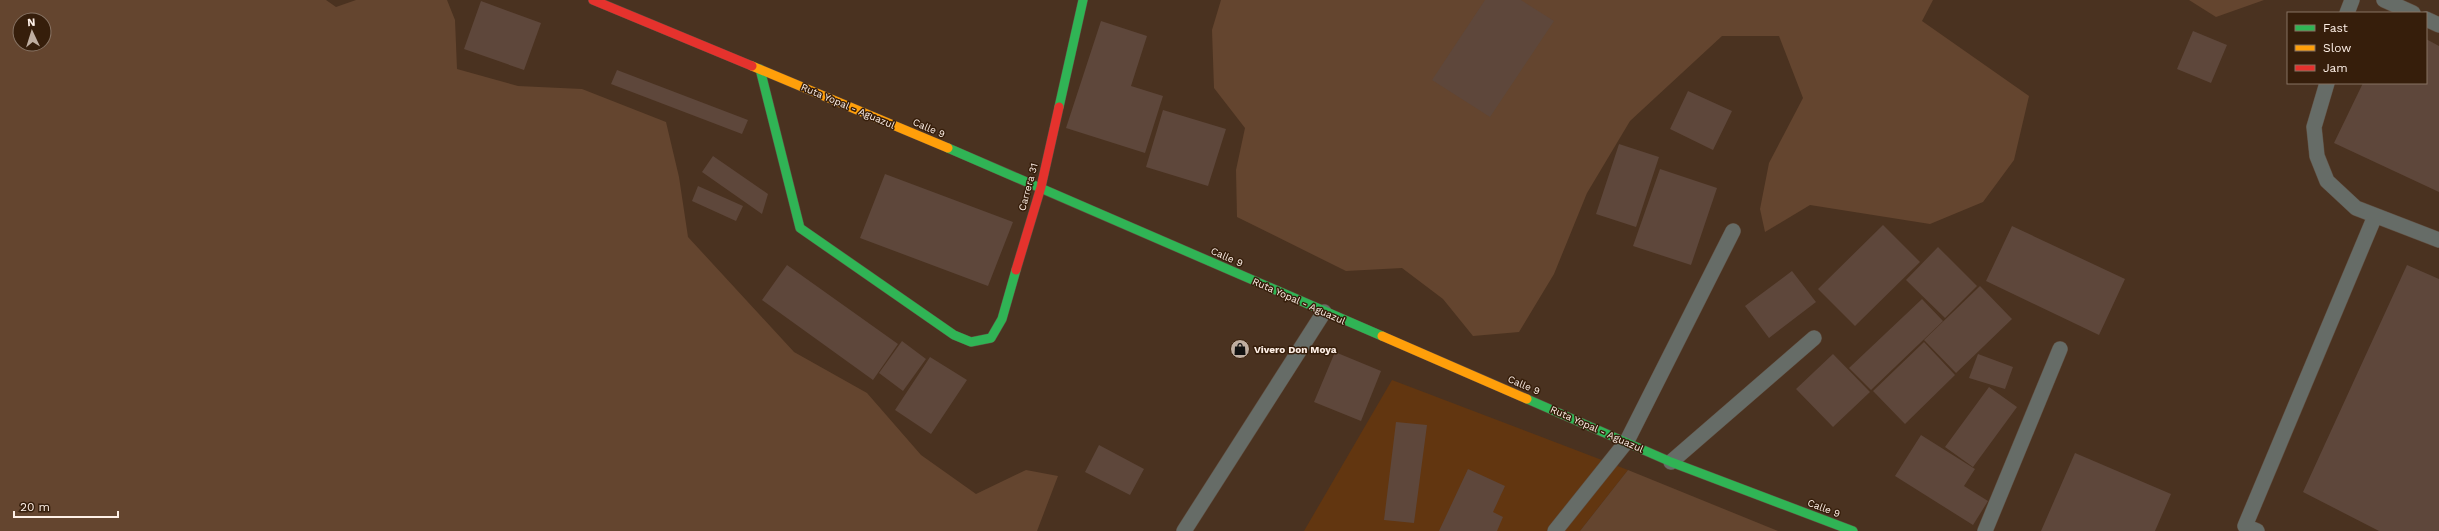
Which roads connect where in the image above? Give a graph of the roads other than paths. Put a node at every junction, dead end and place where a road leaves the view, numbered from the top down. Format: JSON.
{"nodes":[{"id":1,"x":593,"y":0,"type":"edge"},
{"id":2,"x":1083,"y":0,"type":"edge"},
{"id":3,"x":2352,"y":0,"type":"edge"},
{"id":4,"x":2384,"y":0,"type":"edge"},
{"id":5,"x":2347,"y":12,"type":"edge"},
{"id":6,"x":2411,"y":12,"type":"edge"},
{"id":7,"x":2427,"y":19,"type":"edge"},
{"id":8,"x":2439,"y":25,"type":"edge"},
{"id":9,"x":760,"y":69,"type":"junction"},
{"id":10,"x":2326,"y":84,"type":"edge"},
{"id":11,"x":1041,"y":187,"type":"junction"},
{"id":12,"x":2375,"y":216,"type":"junction"},
{"id":13,"x":1733,"y":231,"type":"dead end"},
{"id":14,"x":2439,"y":240,"type":"edge"},
{"id":15,"x":1324,"y":312,"type":"junction"},
{"id":16,"x":1814,"y":338,"type":"dead end"},
{"id":17,"x":2060,"y":349,"type":"dead end"},
{"id":18,"x":1627,"y":441,"type":"junction"},
{"id":19,"x":1671,"y":462,"type":"junction"},
{"id":20,"x":1184,"y":531,"type":"edge"},
{"id":21,"x":1555,"y":531,"type":"edge"},
{"id":22,"x":1853,"y":531,"type":"edge"},
{"id":23,"x":1986,"y":531,"type":"edge"},
{"id":24,"x":2257,"y":531,"type":"edge"}],
"edges":[{"from":1,"to":9,"type":"lane","name":"Ruta Yopal - Aguazul"},
{"from":2,"to":11,"type":"street","name":"Carrera 31"},
{"from":3,"to":5,"type":"lane"},
{"from":4,"to":6,"type":"lane"},
{"from":7,"to":8,"type":"lane"},
{"from":9,"to":11,"type":"lane","name":"Ruta Yopal - Aguazul"},
{"from":9,"to":11,"type":"street","name":"Carrera 31"},
{"from":10,"to":12,"type":"lane"},
{"from":11,"to":15,"type":"lane","name":"Ruta Yopal - Aguazul"},
{"from":12,"to":14,"type":"lane"},
{"from":12,"to":24,"type":"lane"},
{"from":13,"to":18,"type":"lane"},
{"from":15,"to":18,"type":"lane","name":"Ruta Yopal - Aguazul"},
{"from":15,"to":20,"type":"lane"},
{"from":16,"to":19,"type":"lane"},
{"from":17,"to":23,"type":"lane"},
{"from":18,"to":19,"type":"lane","name":"Ruta Yopal - Aguazul"},
{"from":18,"to":21,"type":"lane"},
{"from":19,"to":22,"type":"lane","name":"Ruta Yopal - Aguazul"}]}
